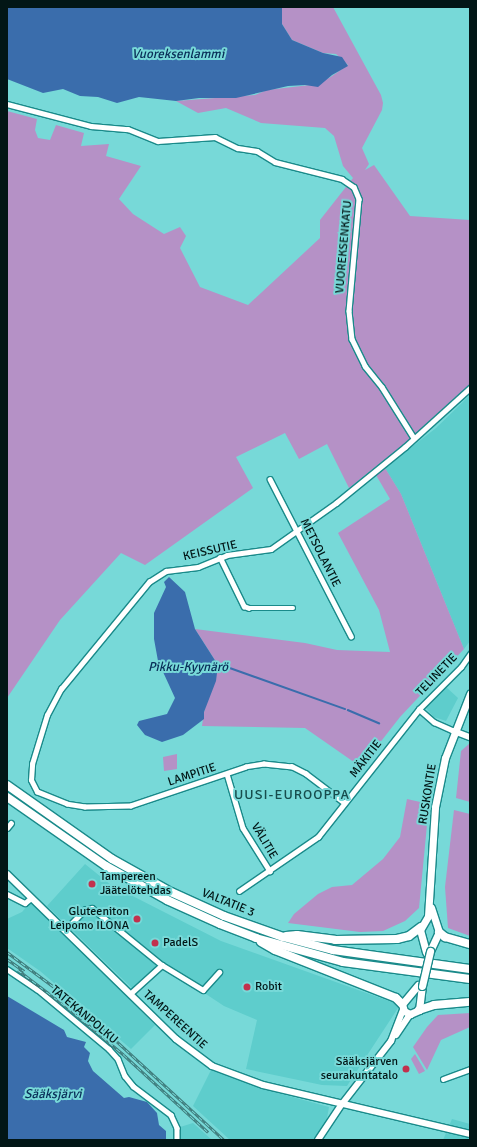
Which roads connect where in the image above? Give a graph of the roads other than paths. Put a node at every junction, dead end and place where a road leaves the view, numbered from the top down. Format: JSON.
{"nodes":[{"id":1,"x":7,"y":104,"type":"edge"},
{"id":2,"x":470,"y":388,"type":"edge"},
{"id":3,"x":414,"y":438,"type":"junction"},
{"id":4,"x":270,"y":478,"type":"dead end"},
{"id":5,"x":297,"y":530,"type":"junction"},
{"id":6,"x":220,"y":557,"type":"junction"},
{"id":7,"x":293,"y":608,"type":"dead end"},
{"id":8,"x":351,"y":636,"type":"dead end"},
{"id":9,"x":470,"y":654,"type":"edge"},
{"id":10,"x":470,"y":694,"type":"edge"},
{"id":11,"x":419,"y":708,"type":"junction"},
{"id":12,"x":454,"y":731,"type":"junction"},
{"id":13,"x":470,"y":737,"type":"edge"},
{"id":14,"x":227,"y":774,"type":"junction"},
{"id":15,"x":7,"y":785,"type":"edge"},
{"id":16,"x":37,"y":792,"type":"joint"},
{"id":17,"x":7,"y":797,"type":"edge"},
{"id":18,"x":344,"y":803,"type":"junction"},
{"id":19,"x":11,"y":823,"type":"dead end"},
{"id":20,"x":7,"y":828,"type":"edge"},
{"id":21,"x":270,"y":871,"type":"junction"},
{"id":22,"x":7,"y":874,"type":"edge"},
{"id":23,"x":239,"y":891,"type":"dead end"},
{"id":24,"x":7,"y":894,"type":"edge"},
{"id":25,"x":31,"y":898,"type":"junction"},
{"id":26,"x":430,"y":902,"type":"junction"},
{"id":27,"x":436,"y":924,"type":"junction"},
{"id":28,"x":422,"y":925,"type":"junction"},
{"id":29,"x":64,"y":930,"type":"junction"},
{"id":30,"x":439,"y":932,"type":"junction"},
{"id":31,"x":283,"y":937,"type":"junction"},
{"id":32,"x":256,"y":938,"type":"junction"},
{"id":33,"x":470,"y":944,"type":"edge"},
{"id":34,"x":428,"y":951,"type":"junction"},
{"id":35,"x":162,"y":965,"type":"junction"},
{"id":36,"x":7,"y":969,"type":"edge"},
{"id":37,"x":470,"y":969,"type":"edge"},
{"id":38,"x":219,"y":972,"type":"dead end"},
{"id":39,"x":470,"y":979,"type":"edge"},
{"id":40,"x":420,"y":986,"type":"junction"},
{"id":41,"x":130,"y":994,"type":"junction"},
{"id":42,"x":470,"y":1002,"type":"edge"},
{"id":43,"x":403,"y":1007,"type":"junction"},
{"id":44,"x":419,"y":1010,"type":"junction"},
{"id":45,"x":410,"y":1014,"type":"junction"},
{"id":46,"x":393,"y":1037,"type":"junction"},
{"id":47,"x":470,"y":1069,"type":"edge"},
{"id":48,"x":443,"y":1079,"type":"dead end"},
{"id":49,"x":342,"y":1104,"type":"junction"},
{"id":50,"x":468,"y":1134,"type":"edge"},
{"id":51,"x":177,"y":1140,"type":"edge"},
{"id":52,"x":318,"y":1140,"type":"edge"}],
"edges":[{"from":1,"to":3,"type":"street","name":"VUOREKSENKATU"},
{"from":2,"to":3,"type":"street","name":"KEISSUTIE"},
{"from":3,"to":5,"type":"street","name":"KEISSUTIE"},
{"from":4,"to":5,"type":"street","name":"METSOLANTIE"},
{"from":5,"to":6,"type":"street","name":"KEISSUTIE"},
{"from":5,"to":8,"type":"street","name":"METSOLANTIE"},
{"from":6,"to":7,"type":"street"},
{"from":6,"to":16,"type":"street","name":"KEISSUTIE"},
{"from":9,"to":11,"type":"street","name":"TELINETIE"},
{"from":10,"to":12,"type":"main road","name":"RUSKONTIE"},
{"from":11,"to":12,"type":"street"},
{"from":11,"to":18,"type":"street","name":"MÄKITIE"},
{"from":12,"to":13,"type":"street"},
{"from":12,"to":26,"type":"main road","name":"RUSKONTIE"},
{"from":14,"to":16,"type":"street","name":"LAMPITIE"},
{"from":14,"to":18,"type":"street","name":"LAMPITIE"},
{"from":14,"to":21,"type":"street","name":"VÄLITIE"},
{"from":15,"to":31,"type":"highway","name":"VALTATIE 3"},
{"from":17,"to":32,"type":"highway","name":"VALTATIE 3"},
{"from":18,"to":21,"type":"street","name":"MÄKITIE"},
{"from":19,"to":20,"type":"street"},
{"from":21,"to":23,"type":"street","name":"MÄKITIE"},
{"from":22,"to":25,"type":"main road","name":"TAMPEREENTIE"},
{"from":24,"to":25,"type":"street"},
{"from":25,"to":29,"type":"main road","name":"TAMPEREENTIE"},
{"from":26,"to":27,"type":"main road","name":"RUSKONTIE"},
{"from":26,"to":28,"type":"main road","name":"RUSKONTIE"},
{"from":27,"to":28,"type":"main road"},
{"from":27,"to":30,"type":"main road","name":"RUSKONTIE"},
{"from":28,"to":31,"type":"highway"},
{"from":28,"to":34,"type":"main road"},
{"from":29,"to":35,"type":"street"},
{"from":29,"to":41,"type":"main road","name":"TAMPEREENTIE"},
{"from":30,"to":33,"type":"highway"},
{"from":30,"to":34,"type":"main road"},
{"from":31,"to":37,"type":"highway","name":"VALTATIE 3"},
{"from":32,"to":39,"type":"highway","name":"VALTATIE 3"},
{"from":32,"to":43,"type":"highway"},
{"from":34,"to":40,"type":"main road","bridge":true},
{"from":35,"to":38,"type":"street"},
{"from":35,"to":41,"type":"street"},
{"from":36,"to":51,"type":"street","name":"TATEKANPOLKU"},
{"from":40,"to":43,"type":"main road"},
{"from":40,"to":44,"type":"main road"},
{"from":41,"to":49,"type":"main road","name":"TAMPEREENTIE"},
{"from":42,"to":44,"type":"highway"},
{"from":43,"to":45,"type":"main road"},
{"from":43,"to":46,"type":"main road"},
{"from":44,"to":45,"type":"main road"},
{"from":45,"to":46,"type":"main road"},
{"from":46,"to":49,"type":"main road"},
{"from":47,"to":48,"type":"street"},
{"from":49,"to":50,"type":"main road","name":"TAMPEREENTIE"},
{"from":49,"to":52,"type":"street"}]}
